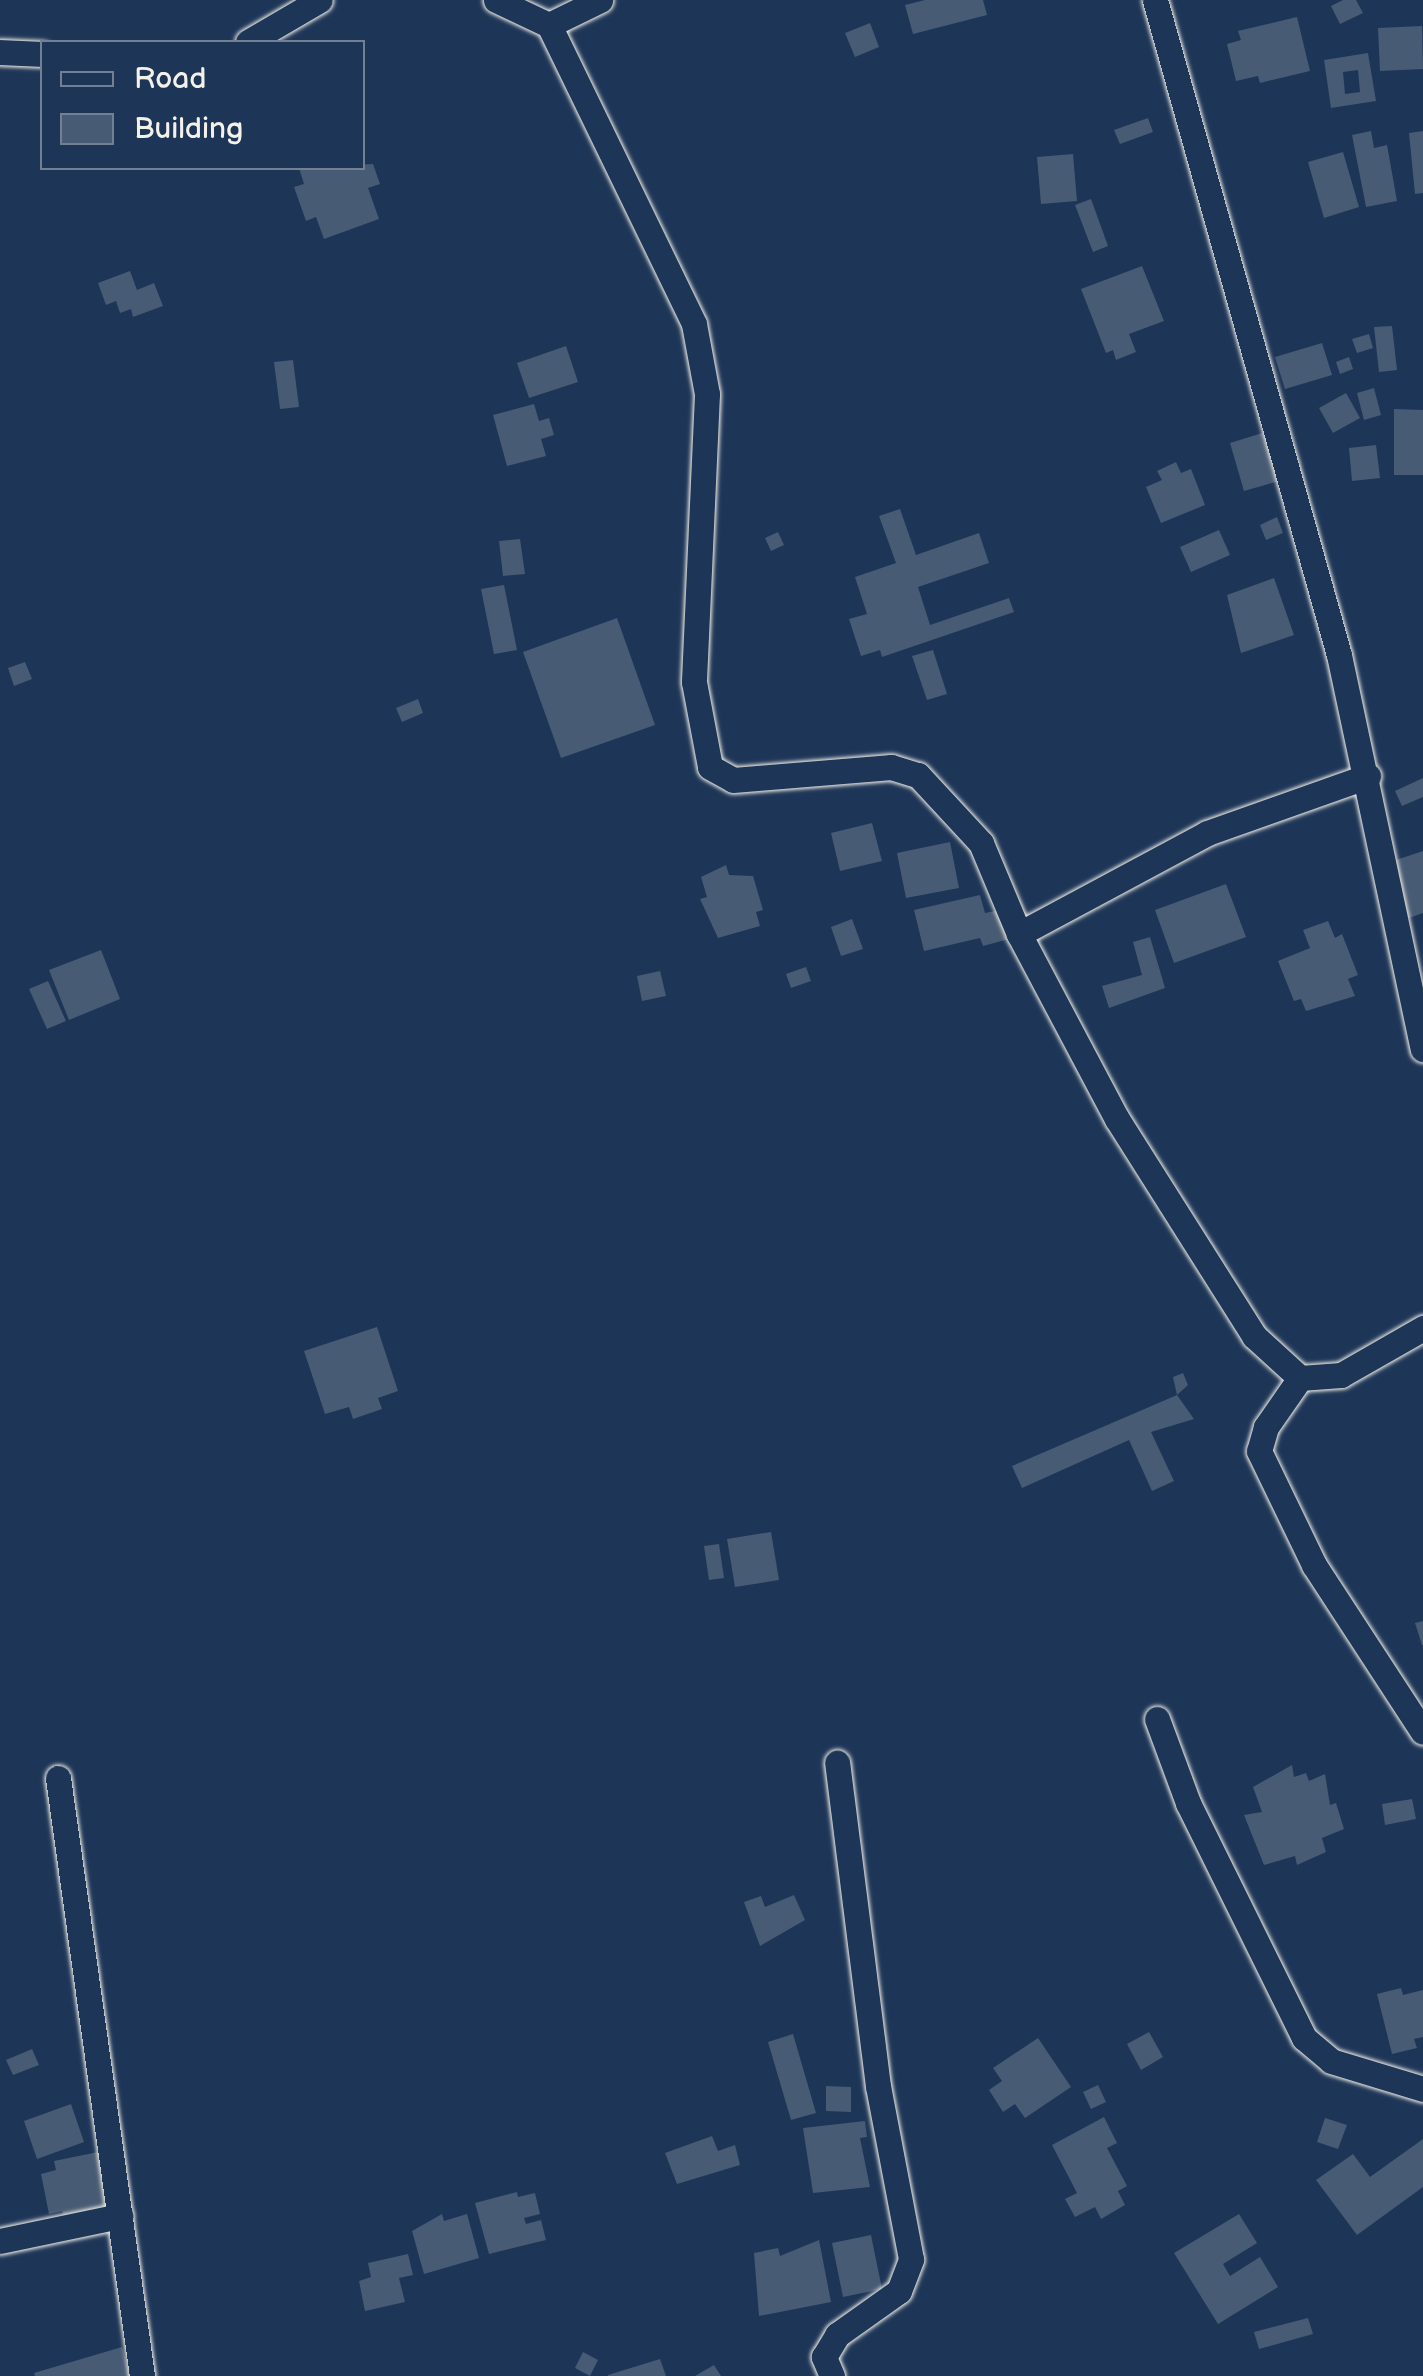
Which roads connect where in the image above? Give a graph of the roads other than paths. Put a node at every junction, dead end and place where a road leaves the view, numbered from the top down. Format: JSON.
{"nodes":[{"id":1,"x":320,"y":0,"type":"edge"},
{"id":2,"x":496,"y":0,"type":"edge"},
{"id":3,"x":600,"y":0,"type":"edge"},
{"id":4,"x":1155,"y":0,"type":"edge"},
{"id":5,"x":549,"y":25,"type":"junction"},
{"id":6,"x":251,"y":40,"type":"edge"},
{"id":7,"x":0,"y":52,"type":"edge"},
{"id":8,"x":40,"y":54,"type":"edge"},
{"id":9,"x":1368,"y":776,"type":"junction"},
{"id":10,"x":1019,"y":934,"type":"junction"},
{"id":11,"x":1411,"y":935,"type":"edge"},
{"id":12,"x":1423,"y":1049,"type":"edge"},
{"id":13,"x":1423,"y":1328,"type":"edge"},
{"id":14,"x":1300,"y":1378,"type":"junction"},
{"id":15,"x":1157,"y":1719,"type":"dead end"},
{"id":16,"x":1423,"y":1732,"type":"edge"},
{"id":17,"x":836,"y":1762,"type":"dead end"},
{"id":18,"x":58,"y":1778,"type":"dead end"},
{"id":19,"x":1423,"y":2089,"type":"edge"},
{"id":20,"x":120,"y":2216,"type":"junction"},
{"id":21,"x":0,"y":2242,"type":"edge"},
{"id":22,"x":142,"y":2376,"type":"edge"},
{"id":23,"x":832,"y":2376,"type":"edge"}],
"edges":[{"from":1,"to":6,"type":"street"},
{"from":2,"to":5,"type":"street"},
{"from":3,"to":5,"type":"street"},
{"from":4,"to":9,"type":"street"},
{"from":5,"to":10,"type":"street"},
{"from":7,"to":8,"type":"street"},
{"from":9,"to":10,"type":"street"},
{"from":9,"to":11,"type":"street"},
{"from":10,"to":14,"type":"street"},
{"from":11,"to":12,"type":"street"},
{"from":13,"to":14,"type":"street"},
{"from":14,"to":16,"type":"street"},
{"from":15,"to":19,"type":"street"},
{"from":17,"to":23,"type":"street"},
{"from":18,"to":20,"type":"street"},
{"from":20,"to":21,"type":"street"},
{"from":20,"to":22,"type":"street"}]}
